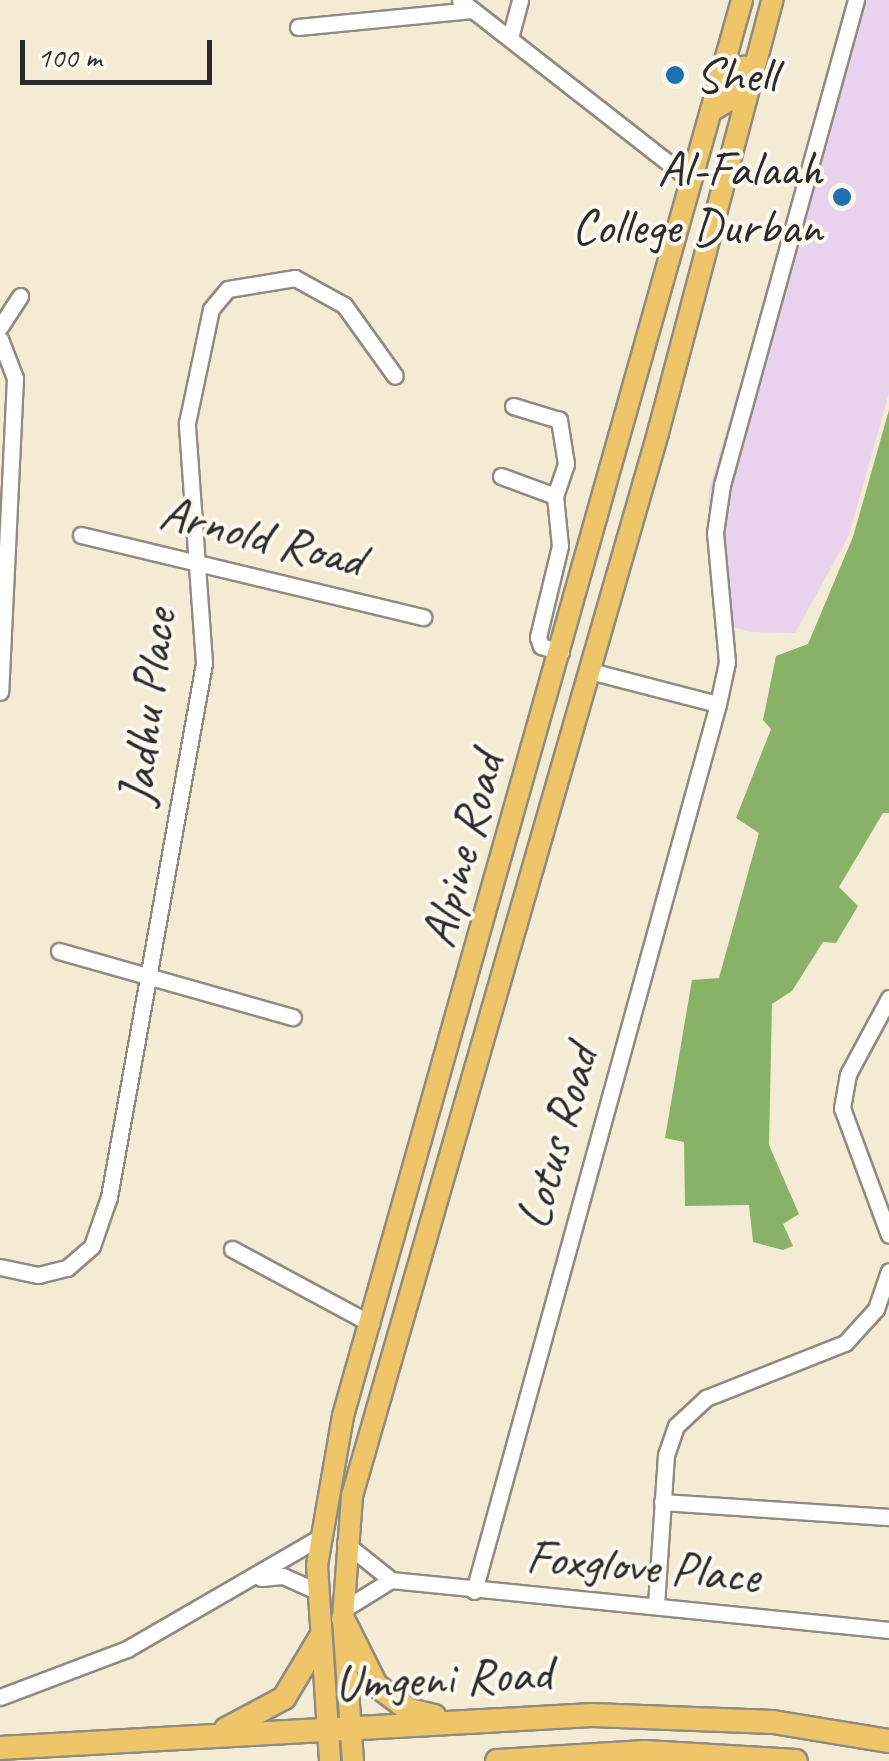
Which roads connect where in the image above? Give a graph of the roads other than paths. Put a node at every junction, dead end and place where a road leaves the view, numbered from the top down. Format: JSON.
{"nodes":[{"id":1,"x":520,"y":0,"type":"edge"},
{"id":2,"x":742,"y":0,"type":"edge"},
{"id":3,"x":772,"y":0,"type":"edge"},
{"id":4,"x":856,"y":0,"type":"edge"},
{"id":5,"x":466,"y":5,"type":"edge"},
{"id":6,"x":298,"y":26,"type":"dead end"},
{"id":7,"x":511,"y":34,"type":"junction"},
{"id":8,"x":711,"y":110,"type":"junction"},
{"id":9,"x":692,"y":181,"type":"junction"},
{"id":10,"x":20,"y":296,"type":"dead end"},
{"id":11,"x":0,"y":327,"type":"edge"},
{"id":12,"x":0,"y":339,"type":"edge"},
{"id":13,"x":395,"y":376,"type":"dead end"},
{"id":14,"x":513,"y":406,"type":"dead end"},
{"id":15,"x":501,"y":476,"type":"dead end"},
{"id":16,"x":555,"y":496,"type":"junction"},
{"id":17,"x":640,"y":496,"type":"junction"},
{"id":18,"x":82,"y":534,"type":"dead end"},
{"id":19,"x":592,"y":544,"type":"junction"},
{"id":20,"x":198,"y":559,"type":"junction"},
{"id":21,"x":423,"y":617,"type":"dead end"},
{"id":22,"x":551,"y":649,"type":"junction"},
{"id":23,"x":590,"y":671,"type":"junction"},
{"id":24,"x":0,"y":692,"type":"edge"},
{"id":25,"x":718,"y":704,"type":"junction"},
{"id":26,"x":60,"y":951,"type":"dead end"},
{"id":27,"x":506,"y":955,"type":"junction"},
{"id":28,"x":145,"y":973,"type":"junction"},
{"id":29,"x":468,"y":988,"type":"junction"},
{"id":30,"x":889,"y":998,"type":"edge"},
{"id":31,"x":294,"y":1017,"type":"dead end"},
{"id":32,"x":889,"y":1236,"type":"edge"},
{"id":33,"x":232,"y":1250,"type":"dead end"},
{"id":34,"x":0,"y":1266,"type":"edge"},
{"id":35,"x":889,"y":1271,"type":"edge"},
{"id":36,"x":371,"y":1324,"type":"junction"},
{"id":37,"x":662,"y":1502,"type":"junction"},
{"id":38,"x":889,"y":1517,"type":"edge"},
{"id":39,"x":320,"y":1537,"type":"junction"},
{"id":40,"x":346,"y":1542,"type":"junction"},
{"id":41,"x":391,"y":1580,"type":"junction"},
{"id":42,"x":247,"y":1582,"type":"junction"},
{"id":43,"x":317,"y":1591,"type":"junction"},
{"id":44,"x":474,"y":1591,"type":"junction"},
{"id":45,"x":656,"y":1605,"type":"junction"},
{"id":46,"x":344,"y":1614,"type":"junction"},
{"id":47,"x":889,"y":1630,"type":"edge"},
{"id":48,"x":320,"y":1638,"type":"junction"},
{"id":49,"x":0,"y":1696,"type":"edge"},
{"id":50,"x":452,"y":1722,"type":"junction"},
{"id":51,"x":351,"y":1728,"type":"junction"},
{"id":52,"x":326,"y":1729,"type":"junction"},
{"id":53,"x":209,"y":1736,"type":"junction"},
{"id":54,"x":889,"y":1741,"type":"edge"},
{"id":55,"x":0,"y":1748,"type":"edge"},
{"id":56,"x":632,"y":1752,"type":"junction"},
{"id":57,"x":330,"y":1761,"type":"edge"},
{"id":58,"x":353,"y":1761,"type":"edge"},
{"id":59,"x":496,"y":1761,"type":"edge"},
{"id":60,"x":563,"y":1761,"type":"edge"},
{"id":61,"x":796,"y":1761,"type":"edge"}],
"edges":[{"from":1,"to":7,"type":"street"},
{"from":2,"to":8,"type":"main road","name":"Alpine Road"},
{"from":3,"to":8,"type":"main road"},
{"from":3,"to":17,"type":"main road","name":"Alpine Road"},
{"from":4,"to":25,"type":"street","name":"Lotus Road"},
{"from":5,"to":6,"type":"street"},
{"from":5,"to":7,"type":"street"},
{"from":7,"to":9,"type":"street"},
{"from":8,"to":9,"type":"main road","name":"Alpine Road"},
{"from":9,"to":19,"type":"main road","name":"Alpine Road"},
{"from":10,"to":11,"type":"street"},
{"from":12,"to":24,"type":"street"},
{"from":13,"to":20,"type":"street","name":"Jadhu Place"},
{"from":14,"to":16,"type":"street"},
{"from":15,"to":16,"type":"street"},
{"from":16,"to":22,"type":"street"},
{"from":17,"to":19,"type":"main road"},
{"from":17,"to":23,"type":"main road","name":"Alpine Road"},
{"from":18,"to":20,"type":"street","name":"Arnold Road"},
{"from":19,"to":22,"type":"main road","name":"Alpine Road"},
{"from":20,"to":21,"type":"street","name":"Arnold Road"},
{"from":20,"to":28,"type":"street","name":"Jadhu Place"},
{"from":22,"to":29,"type":"main road","name":"Alpine Road"},
{"from":23,"to":25,"type":"street"},
{"from":23,"to":27,"type":"main road","name":"Alpine Road"},
{"from":25,"to":44,"type":"street","name":"Lotus Road"},
{"from":26,"to":28,"type":"street"},
{"from":27,"to":29,"type":"main road"},
{"from":27,"to":40,"type":"main road","name":"Alpine Road"},
{"from":28,"to":31,"type":"street"},
{"from":28,"to":34,"type":"street","name":"Jadhu Place"},
{"from":29,"to":36,"type":"main road","name":"Alpine Road"},
{"from":30,"to":32,"type":"street"},
{"from":33,"to":36,"type":"street"},
{"from":35,"to":37,"type":"street"},
{"from":36,"to":39,"type":"main road","name":"Alpine Road"},
{"from":37,"to":38,"type":"street"},
{"from":37,"to":45,"type":"street"},
{"from":39,"to":42,"type":"street"},
{"from":39,"to":43,"type":"main road","name":"Alpine Road"},
{"from":40,"to":41,"type":"street"},
{"from":40,"to":46,"type":"main road","name":"Alpine Road"},
{"from":41,"to":44,"type":"street","name":"Foxglove Place"},
{"from":41,"to":46,"type":"street"},
{"from":42,"to":43,"type":"street"},
{"from":42,"to":49,"type":"street"},
{"from":43,"to":48,"type":"main road","name":"Alpine Road"},
{"from":44,"to":45,"type":"street","name":"Foxglove Place"},
{"from":45,"to":47,"type":"street","name":"Foxglove Place"},
{"from":46,"to":50,"type":"highway"},
{"from":46,"to":51,"type":"main road","name":"Alpine Road"},
{"from":48,"to":52,"type":"main road","name":"Alpine Road"},
{"from":48,"to":53,"type":"highway"},
{"from":50,"to":51,"type":"highway","name":"Umgeni Road"},
{"from":50,"to":54,"type":"highway","name":"Umgeni Road"},
{"from":51,"to":52,"type":"highway","name":"Umgeni Road"},
{"from":51,"to":58,"type":"main road","name":"Alpine Road"},
{"from":52,"to":53,"type":"highway","name":"Umgeni Road"},
{"from":52,"to":57,"type":"main road","name":"Alpine Road"},
{"from":53,"to":55,"type":"highway","name":"Umgeni Road"},
{"from":56,"to":59,"type":"highway","name":"Umgeni Road"},
{"from":56,"to":60,"type":"highway"},
{"from":56,"to":61,"type":"highway","name":"Umgeni Road"}]}
